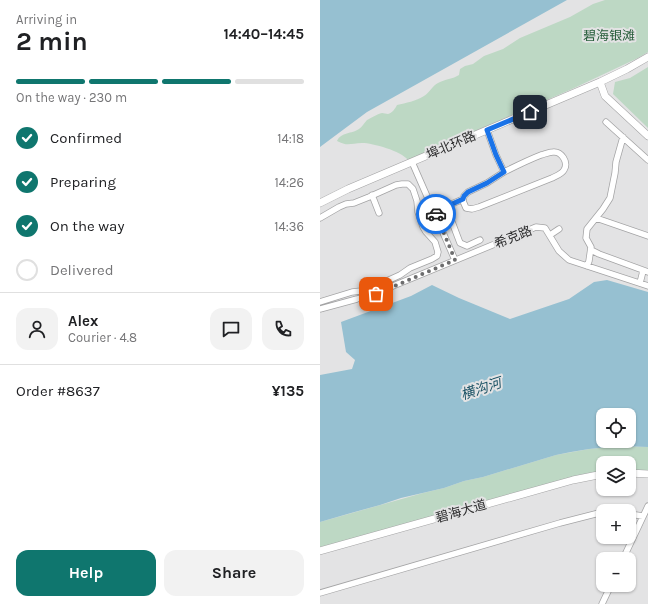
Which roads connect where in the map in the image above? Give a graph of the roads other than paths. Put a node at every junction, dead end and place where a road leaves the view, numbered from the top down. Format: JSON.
{"nodes":[{"id":1,"x":648,"y":57,"type":"edge"},
{"id":2,"x":600,"y":82,"type":"junction"},
{"id":3,"x":606,"y":122,"type":"dead end"},
{"id":4,"x":487,"y":130,"type":"junction"},
{"id":5,"x":648,"y":136,"type":"edge"},
{"id":6,"x":622,"y":137,"type":"junction"},
{"id":7,"x":648,"y":160,"type":"edge"},
{"id":8,"x":412,"y":162,"type":"junction"},
{"id":9,"x":504,"y":172,"type":"junction"},
{"id":10,"x":372,"y":196,"type":"junction"},
{"id":11,"x":463,"y":199,"type":"junction"},
{"id":12,"x":320,"y":203,"type":"edge"},
{"id":13,"x":442,"y":206,"type":"junction"},
{"id":14,"x":435,"y":212,"type":"junction"},
{"id":15,"x":379,"y":213,"type":"dead end"},
{"id":16,"x":320,"y":218,"type":"edge"},
{"id":17,"x":420,"y":218,"type":"junction"},
{"id":18,"x":596,"y":218,"type":"junction"},
{"id":19,"x":559,"y":229,"type":"dead end"},
{"id":20,"x":550,"y":235,"type":"junction"},
{"id":21,"x":648,"y":236,"type":"edge"},
{"id":22,"x":480,"y":240,"type":"dead end"},
{"id":23,"x":591,"y":250,"type":"junction"},
{"id":24,"x":455,"y":260,"type":"junction"},
{"id":25,"x":587,"y":266,"type":"junction"},
{"id":26,"x":645,"y":271,"type":"edge"},
{"id":27,"x":640,"y":283,"type":"junction"},
{"id":28,"x":648,"y":286,"type":"edge"},
{"id":29,"x":320,"y":302,"type":"edge"},
{"id":30,"x":320,"y":309,"type":"edge"},
{"id":31,"x":636,"y":474,"type":"edge"},
{"id":32,"x":648,"y":475,"type":"edge"},
{"id":33,"x":596,"y":477,"type":"edge"},
{"id":34,"x":648,"y":506,"type":"edge"},
{"id":35,"x":596,"y":513,"type":"edge"},
{"id":36,"x":636,"y":515,"type":"edge"},
{"id":37,"x":643,"y":516,"type":"junction"},
{"id":38,"x":320,"y":552,"type":"edge"},
{"id":39,"x":626,"y":552,"type":"edge"},
{"id":40,"x":608,"y":592,"type":"edge"},
{"id":41,"x":320,"y":593,"type":"edge"},
{"id":42,"x":602,"y":604,"type":"edge"}],
"edges":[{"from":1,"to":2,"type":"main road","name":"埠北环路"},
{"from":2,"to":4,"type":"main road","name":"埠北环路"},
{"from":2,"to":5,"type":"main road"},
{"from":3,"to":6,"type":"street"},
{"from":4,"to":8,"type":"main road","name":"埠北环路"},
{"from":4,"to":9,"type":"street"},
{"from":6,"to":7,"type":"street"},
{"from":6,"to":18,"type":"street"},
{"from":8,"to":12,"type":"main road","name":"埠北环路"},
{"from":8,"to":14,"type":"street"},
{"from":9,"to":11,"type":"street"},
{"from":9,"to":11,"type":"street"},
{"from":10,"to":15,"type":"street"},
{"from":10,"to":16,"type":"street"},
{"from":10,"to":17,"type":"street"},
{"from":11,"to":13,"type":"street"},
{"from":13,"to":14,"type":"street"},
{"from":13,"to":22,"type":"street"},
{"from":14,"to":17,"type":"street"},
{"from":14,"to":24,"type":"street"},
{"from":17,"to":29,"type":"street"},
{"from":18,"to":21,"type":"street"},
{"from":18,"to":23,"type":"street"},
{"from":19,"to":20,"type":"street"},
{"from":20,"to":24,"type":"street","name":"希克路"},
{"from":20,"to":25,"type":"street","name":"希克路"},
{"from":23,"to":25,"type":"street"},
{"from":23,"to":26,"type":"street"},
{"from":24,"to":30,"type":"street","name":"希克路"},
{"from":25,"to":27,"type":"street","name":"希克路"},
{"from":26,"to":27,"type":"street"},
{"from":27,"to":28,"type":"street","name":"希克路"},
{"from":31,"to":32,"type":"main road"},
{"from":33,"to":38,"type":"main road","name":"碧海大道"},
{"from":34,"to":37,"type":"street"},
{"from":35,"to":41,"type":"street"},
{"from":36,"to":37,"type":"street"},
{"from":37,"to":39,"type":"street"},
{"from":40,"to":42,"type":"street"}]}
